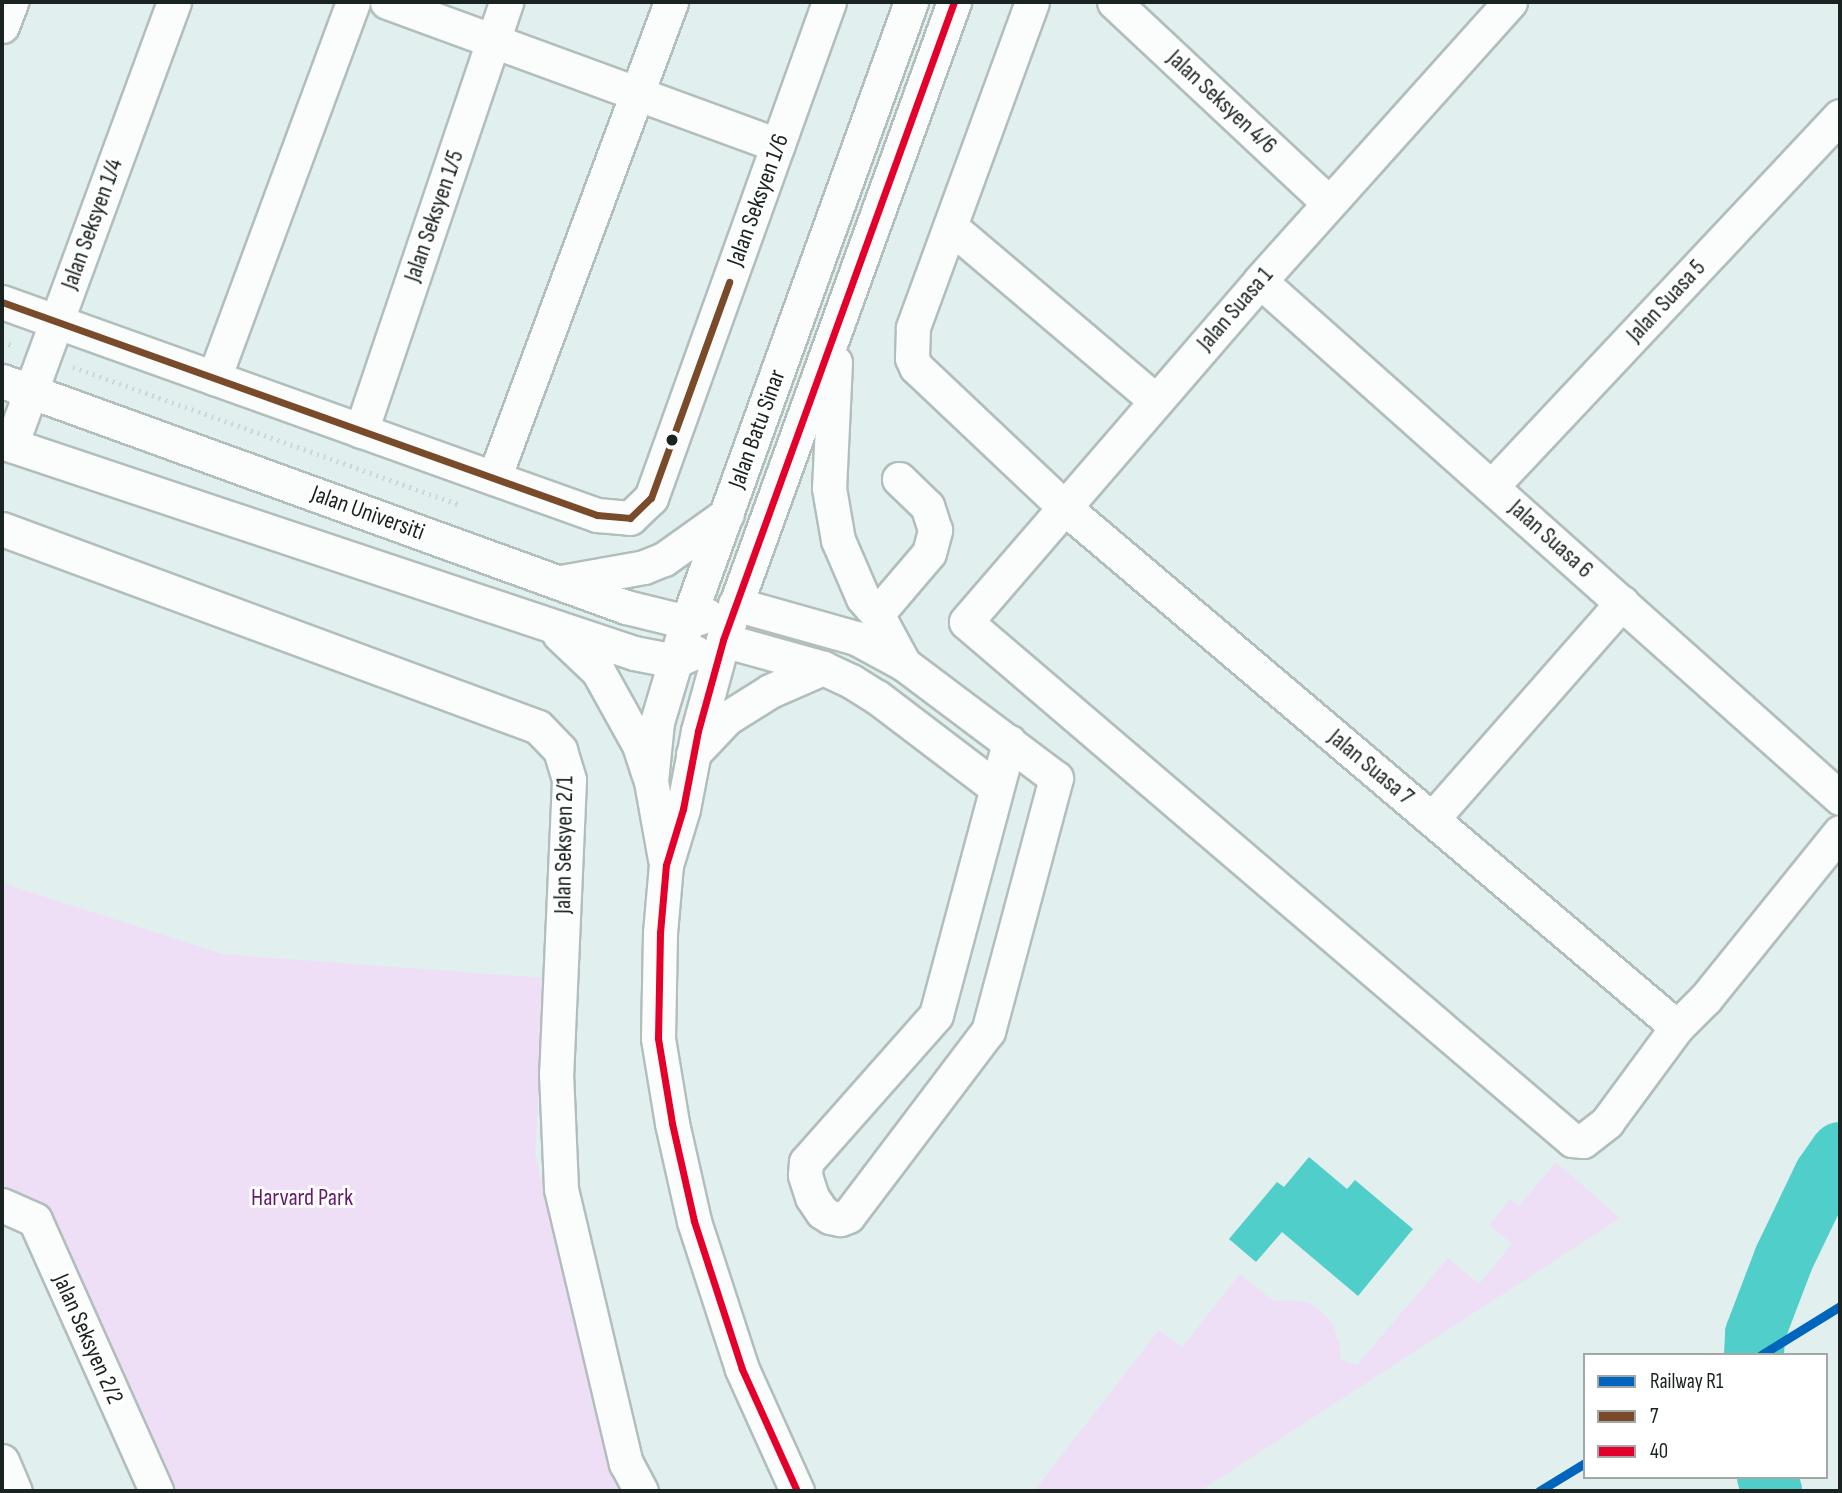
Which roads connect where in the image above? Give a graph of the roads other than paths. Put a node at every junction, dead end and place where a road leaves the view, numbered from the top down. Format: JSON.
{"nodes":[{"id":1,"x":11,"y":2,"type":"edge"},
{"id":2,"x":174,"y":2,"type":"edge"},
{"id":3,"x":353,"y":2,"type":"edge"},
{"id":4,"x":387,"y":2,"type":"edge"},
{"id":5,"x":506,"y":2,"type":"edge"},
{"id":6,"x":671,"y":2,"type":"edge"},
{"id":7,"x":830,"y":2,"type":"edge"},
{"id":8,"x":911,"y":2,"type":"edge"},
{"id":9,"x":954,"y":2,"type":"edge"},
{"id":10,"x":1032,"y":2,"type":"edge"},
{"id":11,"x":1114,"y":2,"type":"edge"},
{"id":12,"x":1510,"y":2,"type":"edge"},
{"id":13,"x":2,"y":26,"type":"edge"},
{"id":14,"x":493,"y":41,"type":"junction"},
{"id":15,"x":637,"y":93,"type":"junction"},
{"id":16,"x":1840,"y":116,"type":"edge"},
{"id":17,"x":778,"y":145,"type":"junction"},
{"id":18,"x":1329,"y":203,"type":"junction"},
{"id":19,"x":951,"y":227,"type":"junction"},
{"id":20,"x":1260,"y":281,"type":"junction"},
{"id":21,"x":2,"y":302,"type":"edge"},
{"id":22,"x":56,"y":321,"type":"junction"},
{"id":23,"x":836,"y":328,"type":"junction"},
{"id":24,"x":214,"y":378,"type":"junction"},
{"id":25,"x":16,"y":386,"type":"edge"},
{"id":26,"x":1156,"y":401,"type":"junction"},
{"id":27,"x":361,"y":431,"type":"junction"},
{"id":28,"x":6,"y":444,"type":"edge"},
{"id":29,"x":494,"y":478,"type":"junction"},
{"id":30,"x":900,"y":479,"type":"dead end"},
{"id":31,"x":1492,"y":486,"type":"junction"},
{"id":32,"x":1065,"y":508,"type":"junction"},
{"id":33,"x":727,"y":514,"type":"junction"},
{"id":34,"x":2,"y":529,"type":"edge"},
{"id":35,"x":559,"y":582,"type":"junction"},
{"id":36,"x":1622,"y":603,"type":"junction"},
{"id":37,"x":735,"y":604,"type":"junction"},
{"id":38,"x":877,"y":614,"type":"junction"},
{"id":39,"x":687,"y":622,"type":"junction"},
{"id":40,"x":551,"y":627,"type":"junction"},
{"id":41,"x":723,"y":640,"type":"junction"},
{"id":42,"x":675,"y":661,"type":"junction"},
{"id":43,"x":904,"y":664,"type":"junction"},
{"id":44,"x":823,"y":668,"type":"junction"},
{"id":45,"x":1009,"y":743,"type":"junction"},
{"id":46,"x":694,"y":754,"type":"junction"},
{"id":47,"x":651,"y":781,"type":"junction"},
{"id":48,"x":995,"y":787,"type":"junction"},
{"id":49,"x":1840,"y":798,"type":"edge"},
{"id":50,"x":1432,"y":819,"type":"junction"},
{"id":51,"x":1840,"y":832,"type":"edge"},
{"id":52,"x":666,"y":865,"type":"junction"},
{"id":53,"x":1677,"y":1027,"type":"junction"},
{"id":54,"x":2,"y":1205,"type":"edge"},
{"id":55,"x":2,"y":1461,"type":"edge"},
{"id":56,"x":149,"y":1489,"type":"edge"},
{"id":57,"x":15,"y":1491,"type":"edge"},
{"id":58,"x":640,"y":1491,"type":"edge"},
{"id":59,"x":797,"y":1491,"type":"edge"}],
"edges":[{"from":1,"to":13,"type":"street"},
{"from":2,"to":22,"type":"street","name":"Jalan Seksyen 1/4"},
{"from":3,"to":24,"type":"street"},
{"from":4,"to":14,"type":"street"},
{"from":5,"to":14,"type":"street","name":"Jalan Seksyen 1/5"},
{"from":6,"to":15,"type":"street"},
{"from":7,"to":17,"type":"street","name":"Jalan Seksyen 1/6"},
{"from":8,"to":33,"type":"street","name":"Jalan Batu Sinar"},
{"from":9,"to":23,"type":"street","name":"Jalan Batu Sinar"},
{"from":10,"to":19,"type":"street","name":"Jalan Suasa 7"},
{"from":11,"to":18,"type":"street","name":"Jalan Seksyen 4/6"},
{"from":12,"to":18,"type":"street","name":"Jalan Suasa 1"},
{"from":14,"to":15,"type":"street"},
{"from":14,"to":27,"type":"street","name":"Jalan Seksyen 1/5"},
{"from":15,"to":17,"type":"street"},
{"from":15,"to":29,"type":"street"},
{"from":16,"to":31,"type":"street","name":"Jalan Suasa 5"},
{"from":17,"to":29,"type":"street","name":"Jalan Seksyen 1/6"},
{"from":18,"to":20,"type":"street","name":"Jalan Suasa 1"},
{"from":19,"to":26,"type":"street"},
{"from":19,"to":32,"type":"street","name":"Jalan Suasa 7"},
{"from":20,"to":26,"type":"street","name":"Jalan Suasa 1"},
{"from":20,"to":31,"type":"street","name":"Jalan Suasa 6"},
{"from":21,"to":22,"type":"street","name":"Jalan Seksyen 1/6"},
{"from":22,"to":24,"type":"street","name":"Jalan Seksyen 1/6"},
{"from":22,"to":25,"type":"street","name":"Jalan Seksyen 1/4"},
{"from":23,"to":37,"type":"street","name":"Jalan Batu Sinar"},
{"from":23,"to":38,"type":"street"},
{"from":24,"to":27,"type":"street","name":"Jalan Seksyen 1/6"},
{"from":25,"to":28,"type":"street","name":"Jalan Seksyen 1/4"},
{"from":25,"to":35,"type":"street","name":"Jalan Universiti"},
{"from":26,"to":32,"type":"street","name":"Jalan Suasa 1"},
{"from":27,"to":29,"type":"street","name":"Jalan Seksyen 1/6"},
{"from":28,"to":40,"type":"street","name":"Jalan Universiti"},
{"from":30,"to":38,"type":"street"},
{"from":31,"to":36,"type":"street","name":"Jalan Suasa 6"},
{"from":32,"to":50,"type":"street","name":"Jalan Suasa 7"},
{"from":32,"to":53,"type":"street","name":"Jalan Suasa 1"},
{"from":33,"to":35,"type":"street"},
{"from":33,"to":39,"type":"street","name":"Jalan Batu Sinar"},
{"from":34,"to":58,"type":"street","name":"Jalan Seksyen 2/1"},
{"from":35,"to":39,"type":"street","name":"Jalan Universiti"},
{"from":36,"to":49,"type":"street","name":"Jalan Suasa 6"},
{"from":36,"to":50,"type":"street"},
{"from":37,"to":39,"type":"street"},
{"from":37,"to":41,"type":"street","name":"Jalan Batu Sinar"},
{"from":37,"to":43,"type":"street"},
{"from":38,"to":43,"type":"street"},
{"from":39,"to":42,"type":"street","name":"Jalan Batu Sinar"},
{"from":40,"to":42,"type":"street","name":"Jalan Universiti"},
{"from":40,"to":47,"type":"street"},
{"from":41,"to":42,"type":"street"},
{"from":41,"to":44,"type":"street"},
{"from":41,"to":46,"type":"street","name":"Jalan Batu Sinar"},
{"from":42,"to":47,"type":"street","name":"Jalan Batu Sinar"},
{"from":43,"to":45,"type":"street"},
{"from":44,"to":46,"type":"street"},
{"from":44,"to":48,"type":"street"},
{"from":45,"to":48,"type":"street"},
{"from":45,"to":48,"type":"street"},
{"from":46,"to":52,"type":"street","name":"Jalan Batu Sinar"},
{"from":47,"to":52,"type":"street","name":"Jalan Batu Sinar"},
{"from":50,"to":53,"type":"street","name":"Jalan Suasa 7"},
{"from":51,"to":53,"type":"street"},
{"from":52,"to":59,"type":"street","name":"Jalan Batu Sinar"},
{"from":54,"to":56,"type":"street","name":"Jalan Seksyen 2/2"},
{"from":55,"to":57,"type":"street"}]}
